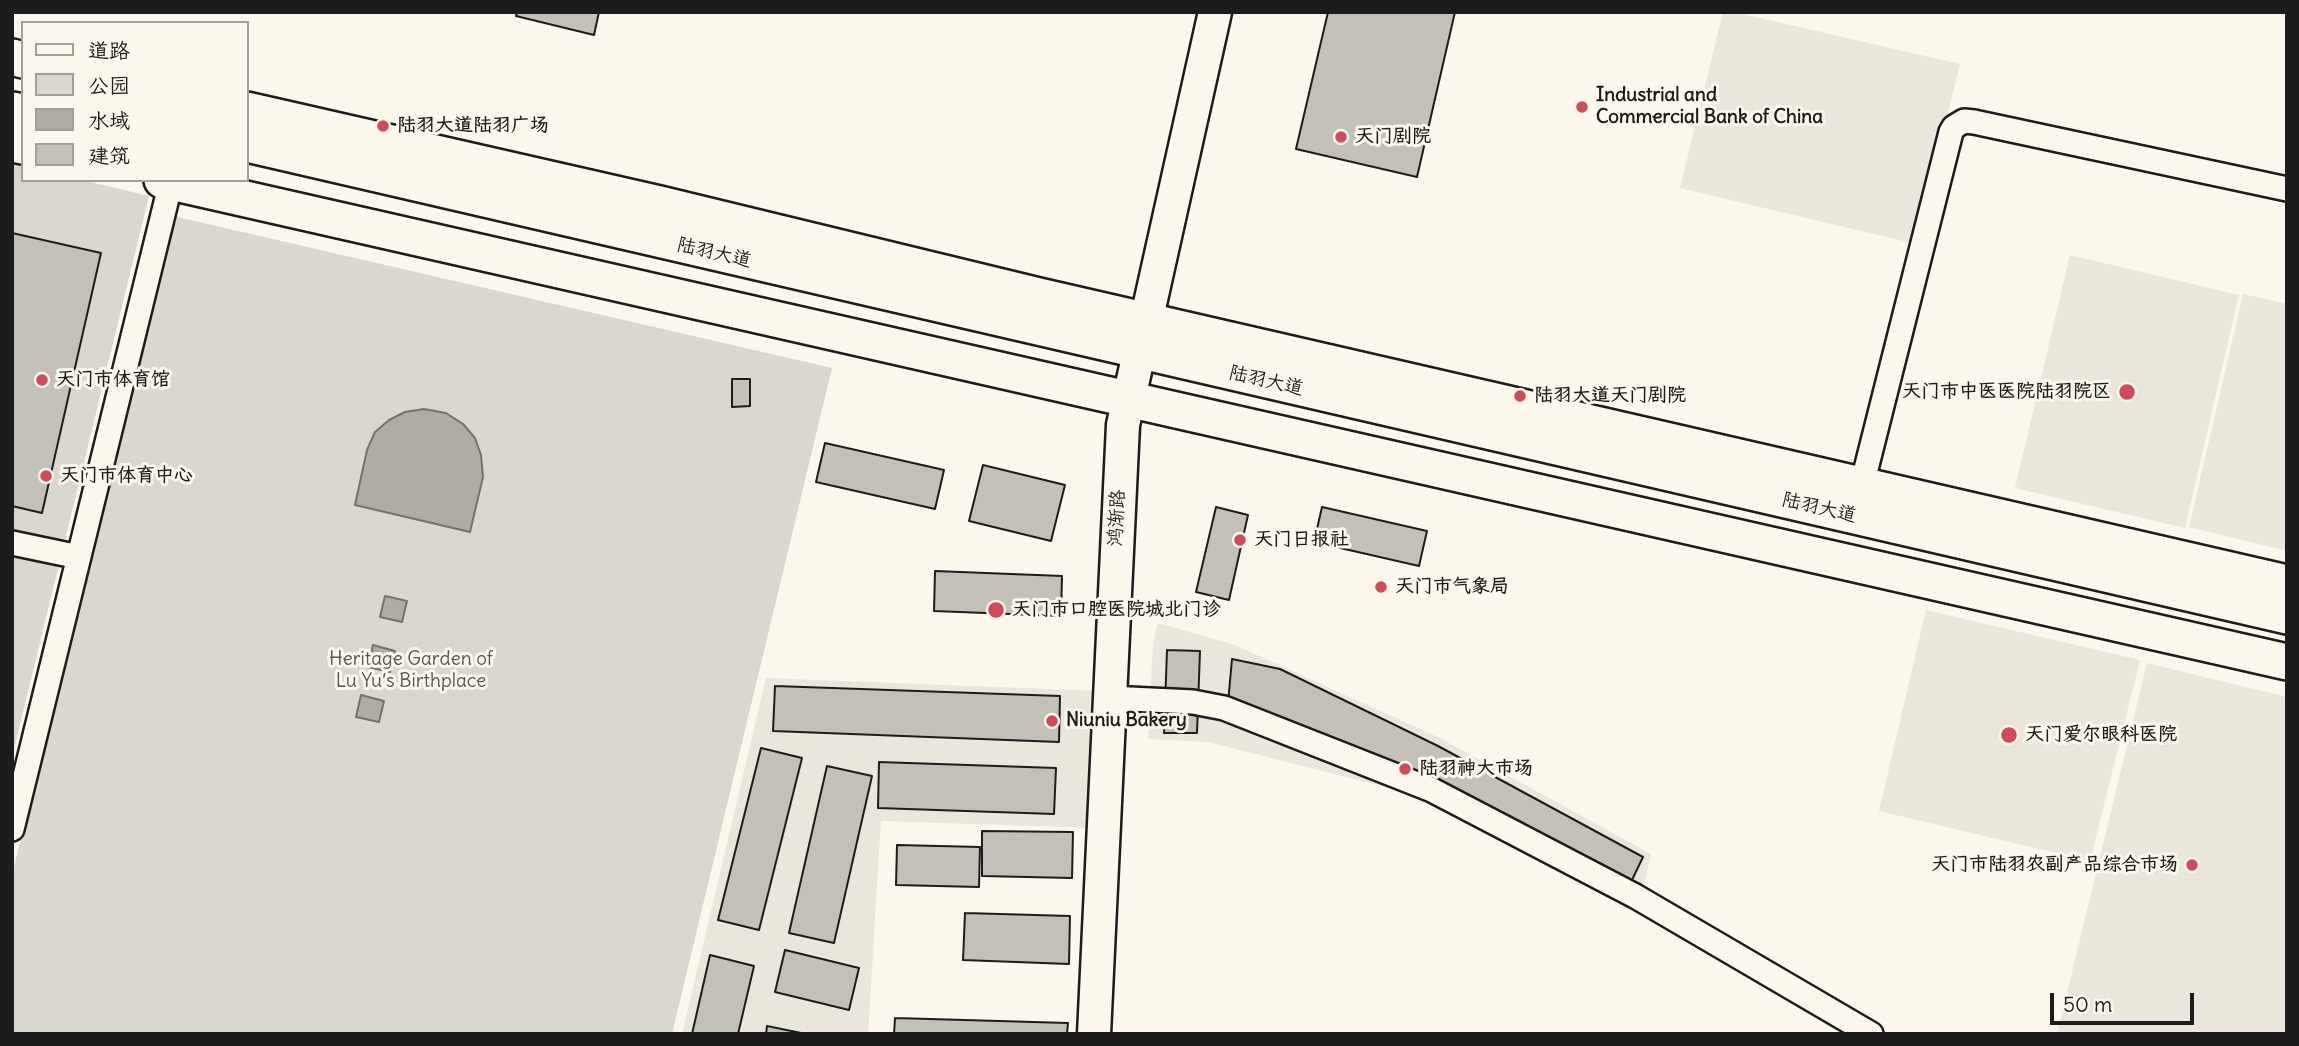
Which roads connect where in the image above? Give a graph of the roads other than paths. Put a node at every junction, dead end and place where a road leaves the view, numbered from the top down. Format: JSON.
{"nodes":[{"id":1,"x":1216,"y":12,"type":"edge"},
{"id":2,"x":248,"y":110,"type":"edge"},
{"id":3,"x":325,"y":127,"type":"junction"},
{"id":4,"x":248,"y":134,"type":"edge"},
{"id":5,"x":248,"y":144,"type":"edge"},
{"id":6,"x":248,"y":164,"type":"edge"},
{"id":7,"x":167,"y":182,"type":"edge"},
{"id":8,"x":171,"y":182,"type":"edge"},
{"id":9,"x":2287,"y":189,"type":"edge"},
{"id":10,"x":423,"y":204,"type":"junction"},
{"id":11,"x":472,"y":251,"type":"junction"},
{"id":12,"x":1137,"y":360,"type":"junction"},
{"id":13,"x":1862,"y":485,"type":"junction"},
{"id":14,"x":12,"y":543,"type":"edge"},
{"id":15,"x":79,"y":558,"type":"junction"},
{"id":16,"x":2287,"y":583,"type":"edge"},
{"id":17,"x":2287,"y":615,"type":"edge"},
{"id":18,"x":2287,"y":634,"type":"edge"},
{"id":19,"x":2287,"y":662,"type":"edge"},
{"id":20,"x":1109,"y":698,"type":"junction"},
{"id":21,"x":12,"y":829,"type":"edge"},
{"id":22,"x":1094,"y":1034,"type":"edge"},
{"id":23,"x":1871,"y":1034,"type":"edge"}],
"edges":[{"from":1,"to":12,"type":"street","name":"鸿渐路"},
{"from":2,"to":3,"type":"main road"},
{"from":3,"to":4,"type":"main road"},
{"from":3,"to":12,"type":"main road"},
{"from":5,"to":12,"type":"main road","name":"陆羽大道"},
{"from":6,"to":10,"type":"main road","name":"陆羽大道"},
{"from":7,"to":15,"type":"street"},
{"from":8,"to":11,"type":"main road"},
{"from":9,"to":13,"type":"street"},
{"from":10,"to":11,"type":"main road"},
{"from":10,"to":12,"type":"main road","name":"陆羽大道"},
{"from":11,"to":12,"type":"main road"},
{"from":12,"to":13,"type":"main road"},
{"from":12,"to":17,"type":"main road","name":"陆羽大道"},
{"from":12,"to":18,"type":"main road","name":"陆羽大道"},
{"from":12,"to":19,"type":"main road"},
{"from":12,"to":20,"type":"street","name":"鸿渐路"},
{"from":13,"to":16,"type":"main road"},
{"from":14,"to":15,"type":"street"},
{"from":15,"to":21,"type":"street"},
{"from":20,"to":22,"type":"street","name":"鸿渐路"},
{"from":20,"to":23,"type":"street"}]}
